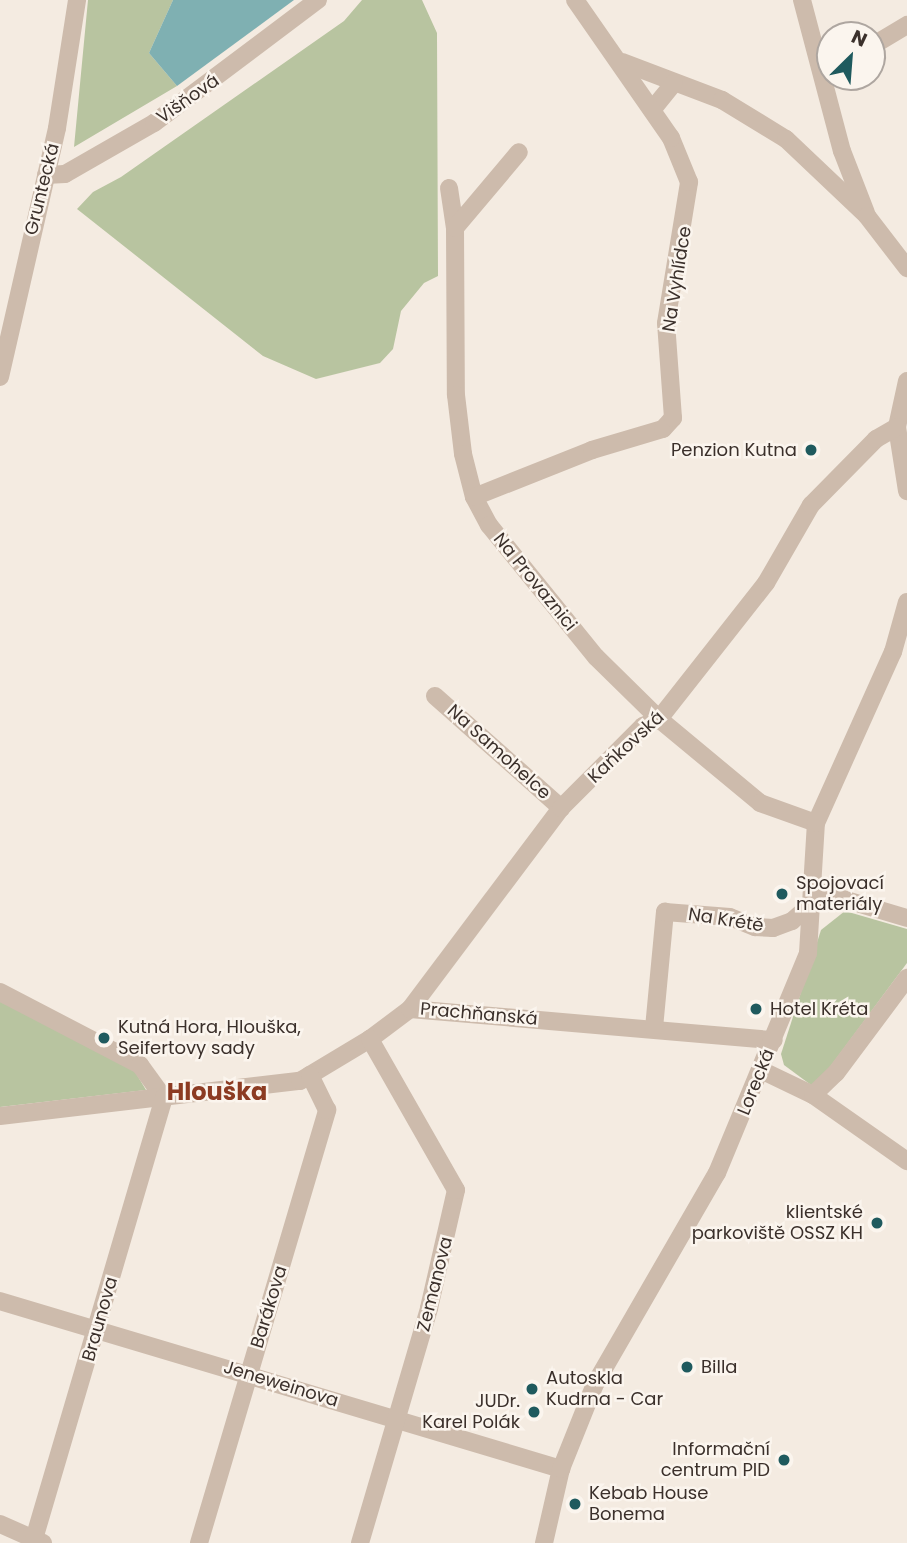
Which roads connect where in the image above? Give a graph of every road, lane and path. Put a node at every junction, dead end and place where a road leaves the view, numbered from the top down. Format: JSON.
{"nodes":[{"id":1,"x":77,"y":0,"type":"edge"},
{"id":2,"x":318,"y":0,"type":"edge"},
{"id":3,"x":575,"y":0,"type":"edge"},
{"id":4,"x":802,"y":0,"type":"edge"},
{"id":5,"x":907,"y":25,"type":"edge"},
{"id":6,"x":886,"y":38,"type":"edge"},
{"id":7,"x":816,"y":43,"type":"edge"},
{"id":8,"x":622,"y":62,"type":"junction"},
{"id":9,"x":674,"y":83,"type":"junction"},
{"id":10,"x":830,"y":91,"type":"edge"},
{"id":11,"x":652,"y":110,"type":"junction"},
{"id":12,"x":519,"y":152,"type":"dead end"},
{"id":13,"x":46,"y":175,"type":"junction"},
{"id":14,"x":449,"y":188,"type":"dead end"},
{"id":15,"x":867,"y":216,"type":"junction"},
{"id":16,"x":455,"y":228,"type":"junction"},
{"id":17,"x":907,"y":268,"type":"edge"},
{"id":18,"x":0,"y":377,"type":"edge"},
{"id":19,"x":907,"y":381,"type":"edge"},
{"id":20,"x":897,"y":427,"type":"junction"},
{"id":21,"x":907,"y":492,"type":"edge"},
{"id":22,"x":474,"y":497,"type":"junction"},
{"id":23,"x":907,"y":602,"type":"edge"},
{"id":24,"x":436,"y":696,"type":"dead end"},
{"id":25,"x":659,"y":719,"type":"junction"},
{"id":26,"x":562,"y":808,"type":"junction"},
{"id":27,"x":816,"y":823,"type":"junction"},
{"id":28,"x":813,"y":896,"type":"junction"},
{"id":29,"x":907,"y":918,"type":"edge"},
{"id":30,"x":907,"y":978,"type":"edge"},
{"id":31,"x":0,"y":992,"type":"edge"},
{"id":32,"x":410,"y":1009,"type":"junction"},
{"id":33,"x":654,"y":1028,"type":"junction"},
{"id":34,"x":370,"y":1039,"type":"junction"},
{"id":35,"x":774,"y":1040,"type":"junction"},
{"id":36,"x":761,"y":1070,"type":"junction"},
{"id":37,"x":310,"y":1074,"type":"junction"},
{"id":38,"x":813,"y":1095,"type":"junction"},
{"id":39,"x":164,"y":1098,"type":"junction"},
{"id":40,"x":0,"y":1116,"type":"edge"},
{"id":41,"x":907,"y":1161,"type":"edge"},
{"id":42,"x":0,"y":1301,"type":"edge"},
{"id":43,"x":97,"y":1329,"type":"junction"},
{"id":44,"x":249,"y":1374,"type":"junction"},
{"id":45,"x":398,"y":1419,"type":"junction"},
{"id":46,"x":561,"y":1469,"type":"junction"},
{"id":47,"x":0,"y":1524,"type":"edge"},
{"id":48,"x":39,"y":1541,"type":"edge"},
{"id":49,"x":199,"y":1543,"type":"edge"},
{"id":50,"x":360,"y":1543,"type":"edge"},
{"id":51,"x":544,"y":1543,"type":"edge"}],
"edges":[{"from":1,"to":13,"type":"street","name":"Gruntecká"},
{"from":2,"to":13,"type":"street","name":"Višňová"},
{"from":3,"to":8,"type":"street","name":"Na Vyhlídce"},
{"from":4,"to":7,"type":"street"},
{"from":5,"to":6,"type":"street"},
{"from":8,"to":9,"type":"street"},
{"from":8,"to":11,"type":"street","name":"Na Vyhlídce"},
{"from":9,"to":11,"type":"street"},
{"from":9,"to":15,"type":"street"},
{"from":10,"to":15,"type":"street"},
{"from":11,"to":22,"type":"street","name":"Na Vyhlídce"},
{"from":12,"to":16,"type":"street"},
{"from":13,"to":18,"type":"street","name":"Gruntecká"},
{"from":14,"to":16,"type":"street","name":"Na Provaznici"},
{"from":15,"to":17,"type":"street"},
{"from":16,"to":22,"type":"street","name":"Na Provaznici"},
{"from":19,"to":20,"type":"street"},
{"from":20,"to":21,"type":"street"},
{"from":20,"to":25,"type":"street","name":"Kaňkovská"},
{"from":22,"to":25,"type":"street","name":"Na Provaznici"},
{"from":23,"to":27,"type":"street","name":"Lorecká"},
{"from":24,"to":26,"type":"street","name":"Na Samohelce"},
{"from":25,"to":26,"type":"street","name":"Kaňkovská"},
{"from":25,"to":27,"type":"street","name":"Na Provaznici"},
{"from":26,"to":32,"type":"street","name":"Kaňkovská"},
{"from":27,"to":28,"type":"street","name":"Lorecká"},
{"from":28,"to":29,"type":"street"},
{"from":28,"to":33,"type":"street","name":"Na Krétě"},
{"from":28,"to":35,"type":"street","name":"Lorecká"},
{"from":30,"to":38,"type":"street"},
{"from":31,"to":39,"type":"street"},
{"from":32,"to":33,"type":"street","name":"Prachňanská"},
{"from":32,"to":34,"type":"street","name":"Prachňanská"},
{"from":33,"to":35,"type":"street","name":"Prachňanská"},
{"from":34,"to":37,"type":"street","name":"Prachňanská"},
{"from":34,"to":45,"type":"street","name":"Zemanova"},
{"from":35,"to":36,"type":"street","name":"Lorecká"},
{"from":36,"to":38,"type":"street"},
{"from":36,"to":46,"type":"street","name":"Lorecká"},
{"from":37,"to":39,"type":"street","name":"Prachňanská"},
{"from":37,"to":44,"type":"street","name":"Barákova"},
{"from":38,"to":41,"type":"street"},
{"from":39,"to":40,"type":"street","name":"Prachňanská"},
{"from":39,"to":43,"type":"street","name":"Braunova"},
{"from":42,"to":43,"type":"street","name":"Jeneweinova"},
{"from":43,"to":44,"type":"street","name":"Jeneweinova"},
{"from":43,"to":48,"type":"street","name":"Braunova"},
{"from":44,"to":45,"type":"street","name":"Jeneweinova"},
{"from":44,"to":49,"type":"street","name":"Barákova"},
{"from":45,"to":46,"type":"street","name":"Jeneweinova"},
{"from":45,"to":50,"type":"street","name":"Zemanova"},
{"from":46,"to":51,"type":"street","name":"Lorecká"},
{"from":47,"to":48,"type":"street"}]}
